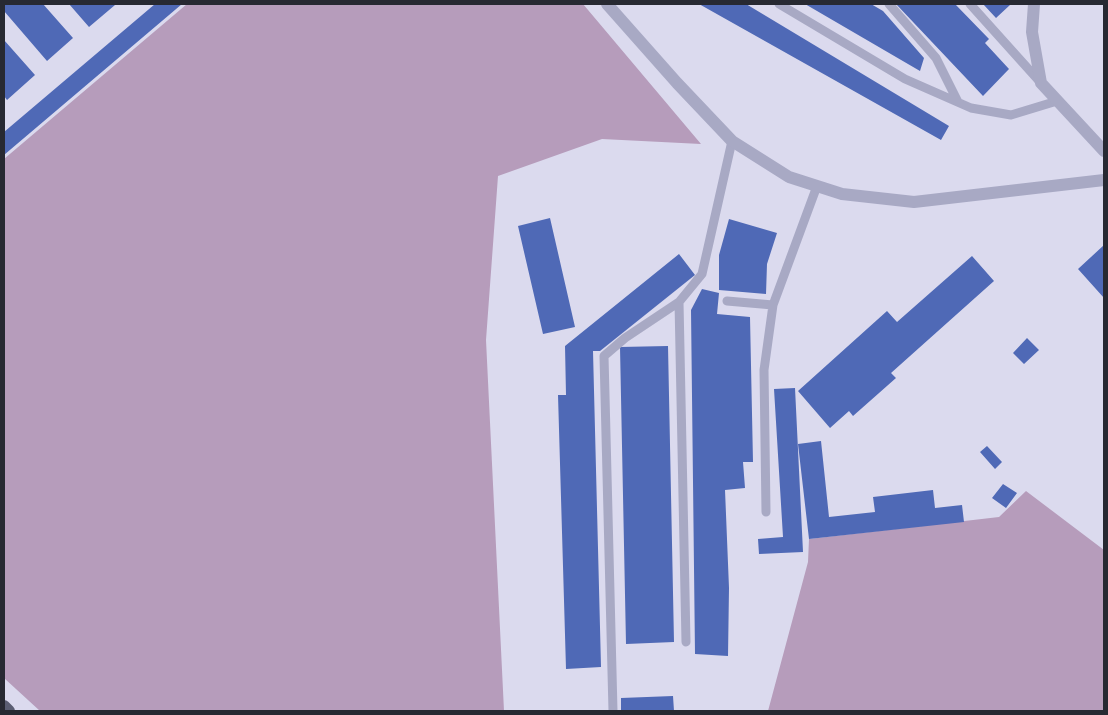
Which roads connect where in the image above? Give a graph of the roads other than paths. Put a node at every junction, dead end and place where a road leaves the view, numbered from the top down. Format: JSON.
{"nodes":[{"id":1,"x":607,"y":4,"type":"edge"},
{"id":2,"x":779,"y":4,"type":"edge"},
{"id":3,"x":889,"y":4,"type":"edge"},
{"id":4,"x":970,"y":4,"type":"edge"},
{"id":5,"x":1034,"y":4,"type":"edge"},
{"id":6,"x":1041,"y":83,"type":"junction"},
{"id":7,"x":1058,"y":101,"type":"junction"},
{"id":8,"x":958,"y":102,"type":"junction"},
{"id":9,"x":732,"y":141,"type":"junction"},
{"id":10,"x":1104,"y":151,"type":"edge"},
{"id":11,"x":1104,"y":180,"type":"edge"},
{"id":12,"x":817,"y":186,"type":"junction"},
{"id":13,"x":679,"y":302,"type":"junction"},
{"id":14,"x":726,"y":302,"type":"dead end"},
{"id":15,"x":773,"y":306,"type":"junction"},
{"id":16,"x":766,"y":512,"type":"dead end"},
{"id":17,"x":686,"y":642,"type":"dead end"},
{"id":18,"x":4,"y":706,"type":"edge"},
{"id":19,"x":9,"y":711,"type":"edge"},
{"id":20,"x":612,"y":711,"type":"edge"}],
"edges":[{"from":1,"to":9,"type":"street"},
{"from":2,"to":8,"type":"lane"},
{"from":3,"to":8,"type":"lane"},
{"from":4,"to":6,"type":"lane"},
{"from":5,"to":6,"type":"street"},
{"from":6,"to":7,"type":"street"},
{"from":7,"to":8,"type":"lane"},
{"from":7,"to":10,"type":"street"},
{"from":9,"to":12,"type":"street"},
{"from":9,"to":13,"type":"lane"},
{"from":11,"to":12,"type":"street"},
{"from":12,"to":15,"type":"lane"},
{"from":13,"to":17,"type":"lane"},
{"from":13,"to":20,"type":"lane"},
{"from":14,"to":15,"type":"lane"},
{"from":15,"to":16,"type":"lane"},
{"from":18,"to":19,"type":"main road"}]}
